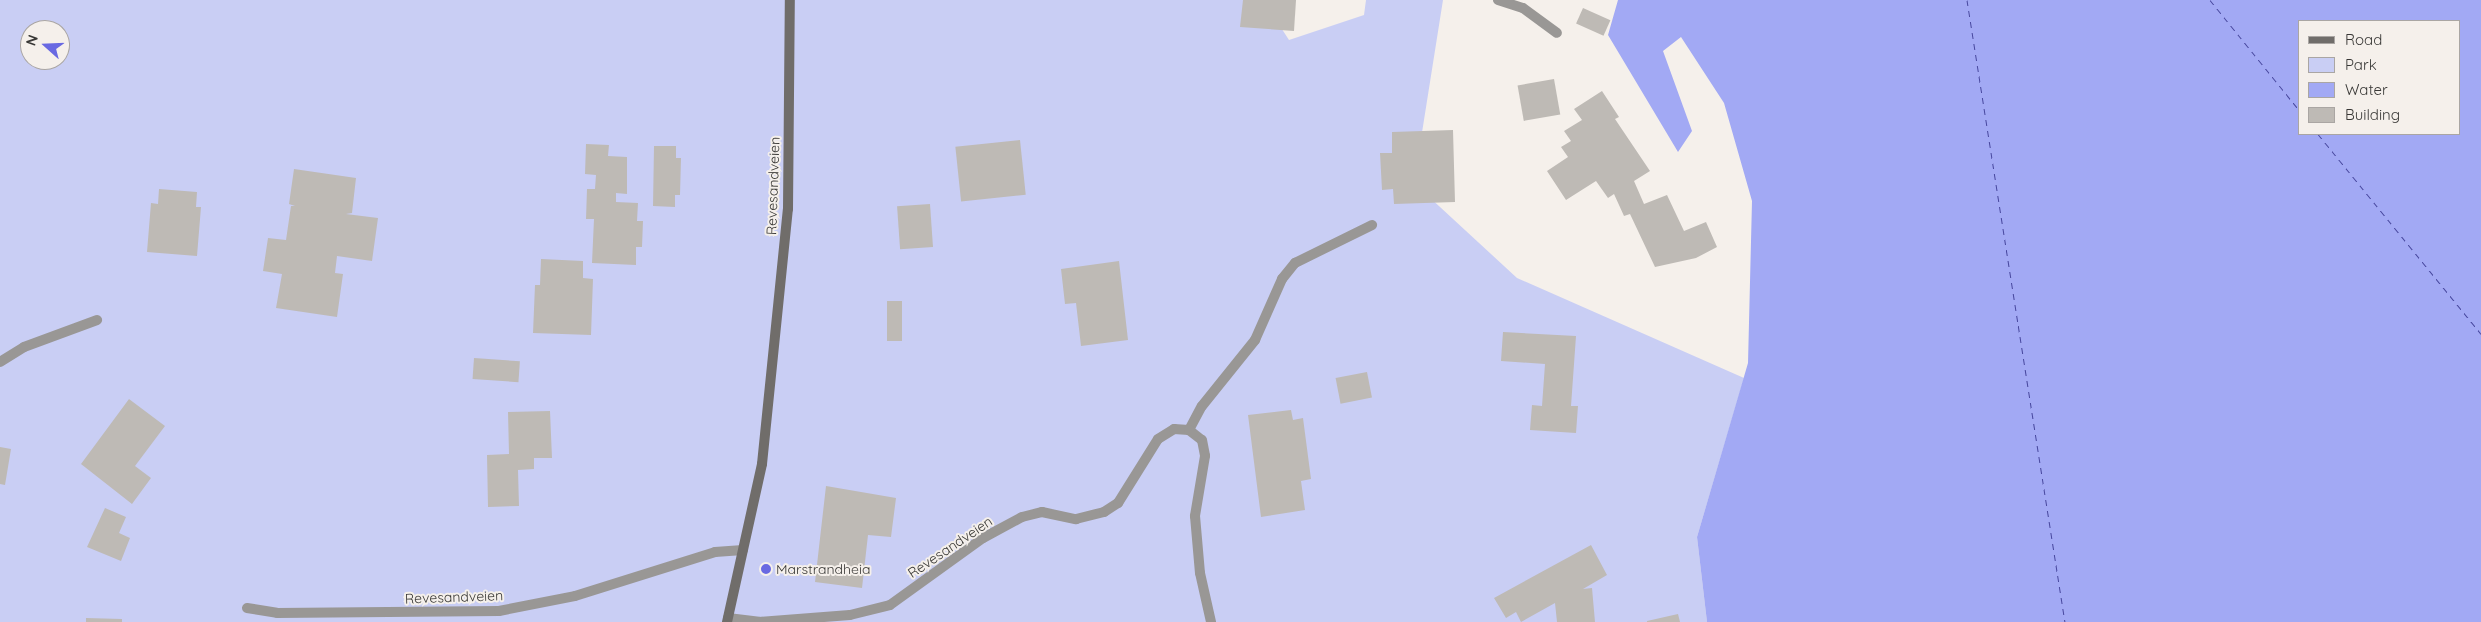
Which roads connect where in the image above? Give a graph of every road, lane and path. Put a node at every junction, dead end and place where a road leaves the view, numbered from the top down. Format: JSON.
{"nodes":[{"id":1,"x":790,"y":0,"type":"edge"},
{"id":2,"x":1498,"y":0,"type":"edge"},
{"id":3,"x":1556,"y":33,"type":"dead end"},
{"id":4,"x":1372,"y":225,"type":"dead end"},
{"id":5,"x":97,"y":320,"type":"dead end"},
{"id":6,"x":0,"y":362,"type":"edge"},
{"id":7,"x":1189,"y":430,"type":"junction"},
{"id":8,"x":743,"y":550,"type":"junction"},
{"id":9,"x":247,"y":608,"type":"dead end"},
{"id":10,"x":727,"y":620,"type":"edge"},
{"id":11,"x":1211,"y":622,"type":"edge"}],
"edges":[{"from":1,"to":8,"type":"main road","name":"Revesandveien"},
{"from":2,"to":3,"type":"street"},
{"from":4,"to":7,"type":"street"},
{"from":5,"to":6,"type":"street"},
{"from":7,"to":10,"type":"street","name":"Revesandveien"},
{"from":7,"to":11,"type":"street"},
{"from":8,"to":9,"type":"street","name":"Revesandveien"},
{"from":8,"to":10,"type":"main road","name":"Revesandveien"}]}
